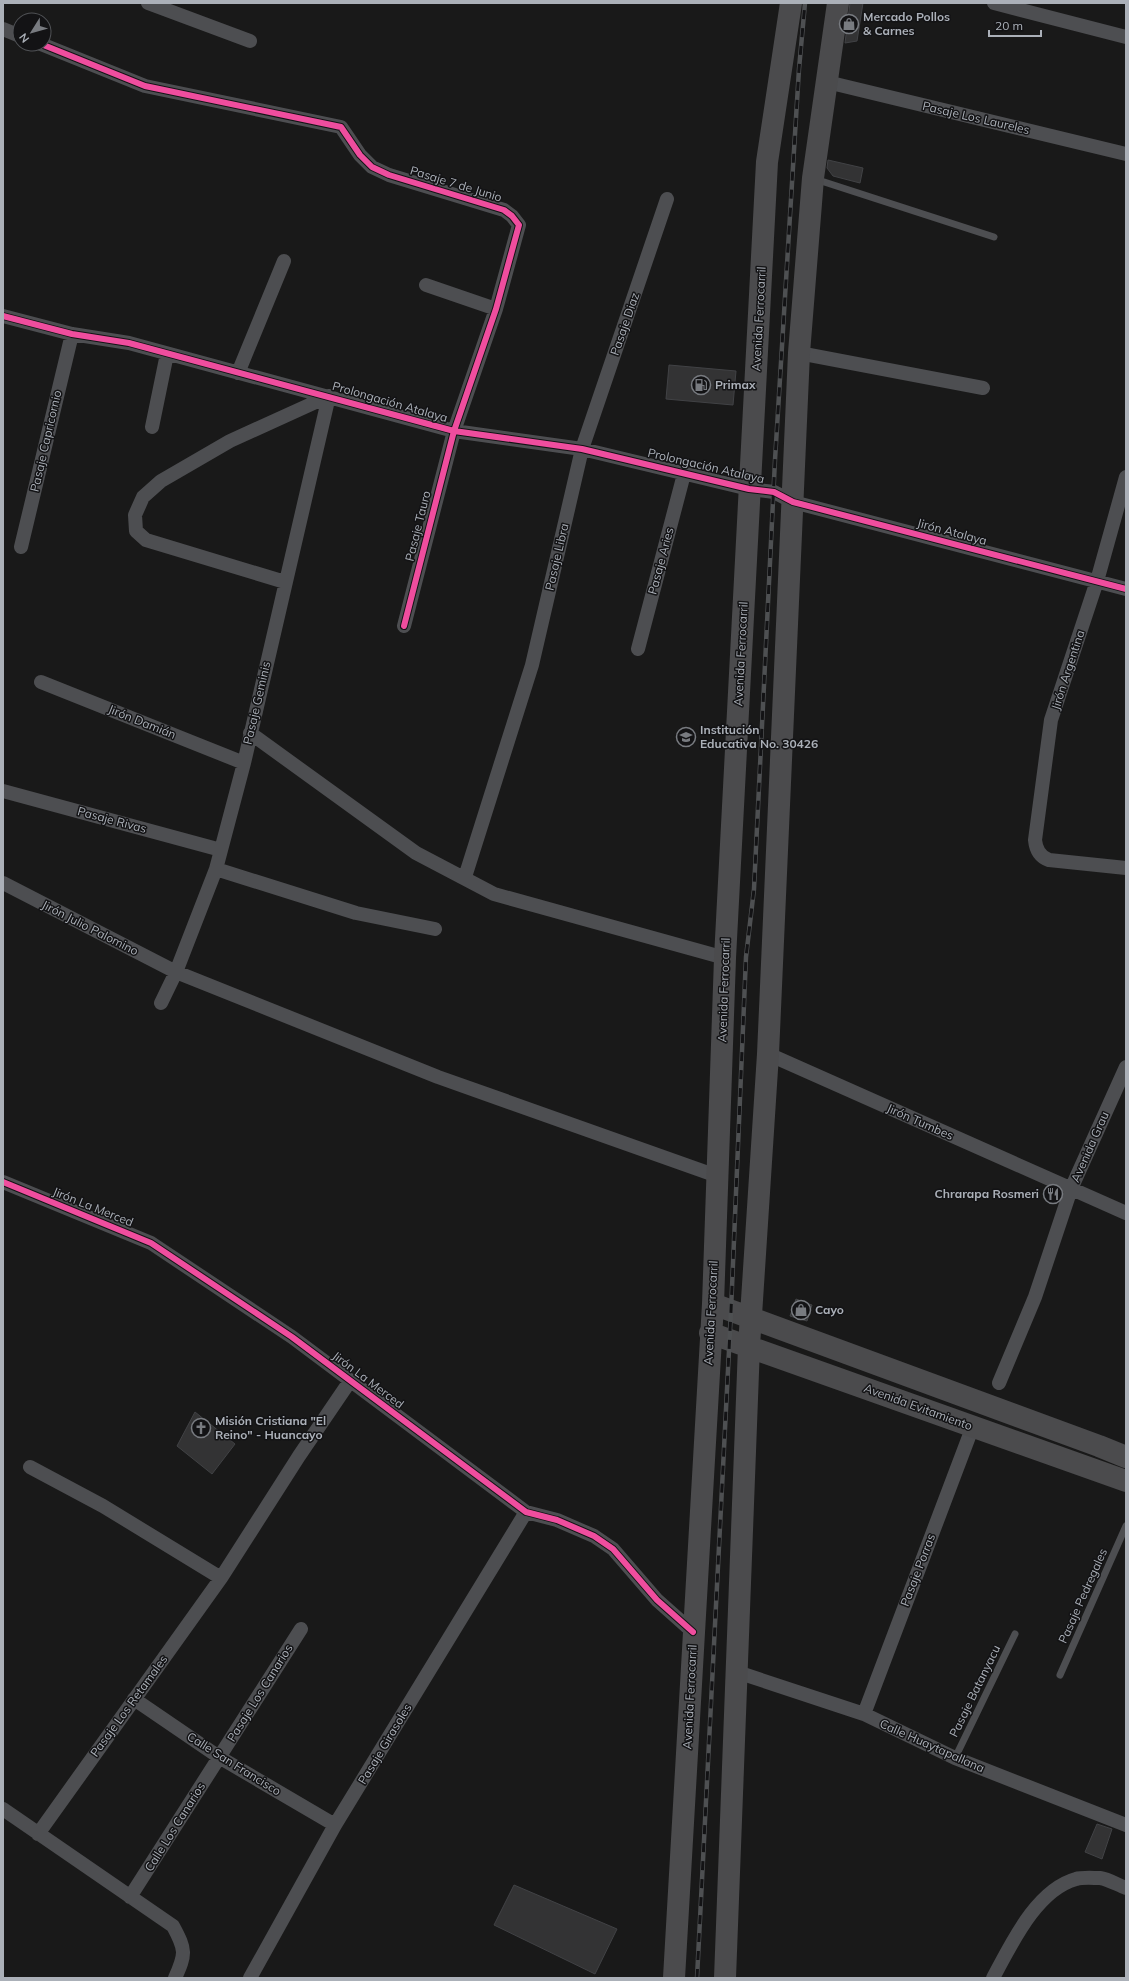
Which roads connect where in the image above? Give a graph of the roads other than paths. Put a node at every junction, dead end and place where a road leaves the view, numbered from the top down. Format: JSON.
{"nodes":[{"id":1,"x":148,"y":3,"type":"edge"},
{"id":2,"x":791,"y":3,"type":"edge"},
{"id":3,"x":838,"y":3,"type":"edge"},
{"id":4,"x":994,"y":3,"type":"edge"},
{"id":5,"x":1126,"y":37,"type":"edge"},
{"id":6,"x":250,"y":41,"type":"dead end"},
{"id":7,"x":52,"y":48,"type":"edge"},
{"id":8,"x":827,"y":82,"type":"junction"},
{"id":9,"x":1126,"y":154,"type":"edge"},
{"id":10,"x":813,"y":178,"type":"junction"},
{"id":11,"x":667,"y":199,"type":"dead end"},
{"id":12,"x":994,"y":237,"type":"dead end"},
{"id":13,"x":284,"y":261,"type":"dead end"},
{"id":14,"x":426,"y":285,"type":"dead end"},
{"id":15,"x":496,"y":309,"type":"junction"},
{"id":16,"x":3,"y":316,"type":"edge"},
{"id":17,"x":72,"y":334,"type":"junction"},
{"id":18,"x":799,"y":353,"type":"junction"},
{"id":19,"x":167,"y":354,"type":"junction"},
{"id":20,"x":238,"y":373,"type":"junction"},
{"id":21,"x":983,"y":388,"type":"dead end"},
{"id":22,"x":329,"y":396,"type":"junction"},
{"id":23,"x":152,"y":428,"type":"dead end"},
{"id":24,"x":454,"y":431,"type":"junction"},
{"id":25,"x":582,"y":449,"type":"junction"},
{"id":26,"x":684,"y":474,"type":"junction"},
{"id":27,"x":1126,"y":478,"type":"edge"},
{"id":28,"x":749,"y":489,"type":"junction"},
{"id":29,"x":774,"y":492,"type":"joint"},
{"id":30,"x":793,"y":502,"type":"junction"},
{"id":31,"x":21,"y":547,"type":"dead end"},
{"id":32,"x":1097,"y":581,"type":"junction"},
{"id":33,"x":285,"y":582,"type":"junction"},
{"id":34,"x":1126,"y":589,"type":"edge"},
{"id":35,"x":404,"y":626,"type":"dead end"},
{"id":36,"x":638,"y":649,"type":"dead end"},
{"id":37,"x":41,"y":682,"type":"dead end"},
{"id":38,"x":250,"y":733,"type":"junction"},
{"id":39,"x":244,"y":763,"type":"junction"},
{"id":40,"x":3,"y":791,"type":"edge"},
{"id":41,"x":221,"y":850,"type":"junction"},
{"id":42,"x":1126,"y":868,"type":"edge"},
{"id":43,"x":216,"y":869,"type":"junction"},
{"id":44,"x":465,"y":877,"type":"junction"},
{"id":45,"x":3,"y":884,"type":"edge"},
{"id":46,"x":435,"y":929,"type":"dead end"},
{"id":47,"x":725,"y":958,"type":"junction"},
{"id":48,"x":176,"y":972,"type":"junction"},
{"id":49,"x":161,"y":1003,"type":"dead end"},
{"id":50,"x":768,"y":1054,"type":"junction"},
{"id":51,"x":1126,"y":1067,"type":"edge"},
{"id":52,"x":717,"y":1176,"type":"junction"},
{"id":53,"x":3,"y":1182,"type":"edge"},
{"id":54,"x":1071,"y":1189,"type":"junction"},
{"id":55,"x":1126,"y":1214,"type":"edge"},
{"id":56,"x":713,"y":1304,"type":"junction"},
{"id":57,"x":752,"y":1318,"type":"junction"},
{"id":58,"x":710,"y":1333,"type":"junction"},
{"id":59,"x":749,"y":1346,"type":"junction"},
{"id":60,"x":350,"y":1381,"type":"junction"},
{"id":61,"x":1000,"y":1383,"type":"dead end"},
{"id":62,"x":972,"y":1426,"type":"junction"},
{"id":63,"x":1099,"y":1446,"type":"junction"},
{"id":64,"x":1126,"y":1448,"type":"edge"},
{"id":65,"x":1126,"y":1457,"type":"edge"},
{"id":66,"x":30,"y":1467,"type":"dead end"},
{"id":67,"x":1126,"y":1481,"type":"edge"},
{"id":68,"x":526,"y":1512,"type":"junction"},
{"id":69,"x":1126,"y":1526,"type":"edge"},
{"id":70,"x":221,"y":1578,"type":"junction"},
{"id":71,"x":301,"y":1629,"type":"dead end"},
{"id":72,"x":693,"y":1632,"type":"junction"},
{"id":73,"x":1015,"y":1634,"type":"dead end"},
{"id":74,"x":736,"y":1672,"type":"junction"},
{"id":75,"x":1060,"y":1675,"type":"dead end"},
{"id":76,"x":134,"y":1699,"type":"junction"},
{"id":77,"x":864,"y":1714,"type":"junction"},
{"id":78,"x":220,"y":1757,"type":"junction"},
{"id":79,"x":955,"y":1758,"type":"junction"},
{"id":80,"x":3,"y":1809,"type":"edge"},
{"id":81,"x":335,"y":1826,"type":"junction"},
{"id":82,"x":1126,"y":1826,"type":"edge"},
{"id":83,"x":38,"y":1834,"type":"junction"},
{"id":84,"x":1126,"y":1888,"type":"edge"},
{"id":85,"x":130,"y":1897,"type":"junction"},
{"id":86,"x":996,"y":1977,"type":"edge"},
{"id":87,"x":175,"y":1978,"type":"edge"},
{"id":88,"x":250,"y":1978,"type":"edge"},
{"id":89,"x":674,"y":1978,"type":"edge"},
{"id":90,"x":725,"y":1978,"type":"edge"}],
"edges":[{"from":1,"to":6,"type":"street"},
{"from":2,"to":28,"type":"main road","name":"Avenida Ferrocarril"},
{"from":3,"to":8,"type":"main road"},
{"from":4,"to":5,"type":"street"},
{"from":7,"to":15,"type":"street","name":"Pasaje 7 de Junio"},
{"from":8,"to":9,"type":"street","name":"Pasaje Los Laureles"},
{"from":8,"to":10,"type":"main road"},
{"from":10,"to":12,"type":"lane"},
{"from":10,"to":18,"type":"main road"},
{"from":11,"to":25,"type":"street","name":"Pasaje Diaz"},
{"from":13,"to":20,"type":"street"},
{"from":14,"to":15,"type":"street"},
{"from":15,"to":24,"type":"street","name":"Pasaje 7 de Junio"},
{"from":16,"to":17,"type":"street","name":"Prolongación Atalaya"},
{"from":17,"to":19,"type":"street","name":"Prolongación Atalaya"},
{"from":17,"to":31,"type":"street","name":"Pasaje Capricornio"},
{"from":18,"to":21,"type":"street"},
{"from":18,"to":30,"type":"main road"},
{"from":19,"to":20,"type":"street","name":"Prolongación Atalaya"},
{"from":19,"to":23,"type":"street"},
{"from":20,"to":22,"type":"street","name":"Prolongación Atalaya"},
{"from":22,"to":24,"type":"street","name":"Prolongación Atalaya"},
{"from":22,"to":33,"type":"street","name":"Pasaje Geminis"},
{"from":22,"to":33,"type":"street"},
{"from":24,"to":25,"type":"street","name":"Prolongación Atalaya"},
{"from":24,"to":35,"type":"street","name":"Pasaje Tauro"},
{"from":25,"to":26,"type":"street","name":"Prolongación Atalaya"},
{"from":25,"to":44,"type":"street","name":"Pasaje Libra"},
{"from":26,"to":28,"type":"street","name":"Prolongación Atalaya"},
{"from":26,"to":36,"type":"street","name":"Pasaje Aries"},
{"from":27,"to":32,"type":"street","name":"Jirón Argentina"},
{"from":28,"to":29,"type":"street","name":"Prolongación Atalaya"},
{"from":28,"to":47,"type":"main road","name":"Avenida Ferrocarril"},
{"from":29,"to":30,"type":"street","name":"Jirón Atalaya"},
{"from":30,"to":32,"type":"street","name":"Jirón Atalaya"},
{"from":30,"to":50,"type":"main road"},
{"from":32,"to":34,"type":"street","name":"Jirón Atalaya"},
{"from":32,"to":42,"type":"street","name":"Jirón Argentina"},
{"from":33,"to":38,"type":"street","name":"Pasaje Geminis"},
{"from":37,"to":39,"type":"street","name":"Jirón Damián"},
{"from":38,"to":39,"type":"street","name":"Pasaje Geminis"},
{"from":38,"to":44,"type":"street"},
{"from":39,"to":41,"type":"street","name":"Pasaje Geminis"},
{"from":40,"to":41,"type":"street","name":"Pasaje Rivas"},
{"from":41,"to":43,"type":"street","name":"Pasaje Geminis"},
{"from":43,"to":46,"type":"street"},
{"from":43,"to":48,"type":"street","name":"Pasaje Geminis"},
{"from":44,"to":47,"type":"street"},
{"from":45,"to":48,"type":"street","name":"Jirón Julio Palomino"},
{"from":47,"to":52,"type":"main road","name":"Avenida Ferrocarril"},
{"from":48,"to":49,"type":"street","name":"Pasaje Geminis"},
{"from":48,"to":52,"type":"street","name":"Jirón Julio Palomino"},
{"from":50,"to":54,"type":"street","name":"Jirón Tumbes"},
{"from":50,"to":57,"type":"main road"},
{"from":51,"to":54,"type":"street","name":"Avenida Grau"},
{"from":52,"to":56,"type":"main road","name":"Avenida Ferrocarril"},
{"from":53,"to":60,"type":"street","name":"Jirón La Merced"},
{"from":54,"to":55,"type":"street","name":"Jirón Tumbes"},
{"from":54,"to":61,"type":"street","name":"Avenida Grau"},
{"from":56,"to":57,"type":"main road"},
{"from":56,"to":58,"type":"main road","name":"Avenida Ferrocarril"},
{"from":57,"to":59,"type":"main road"},
{"from":57,"to":63,"type":"main road"},
{"from":58,"to":59,"type":"main road","name":"Avenida Evitamiento"},
{"from":58,"to":72,"type":"main road","name":"Avenida Ferrocarril"},
{"from":59,"to":62,"type":"main road","name":"Avenida Evitamiento"},
{"from":59,"to":74,"type":"main road"},
{"from":60,"to":68,"type":"street","name":"Jirón La Merced"},
{"from":60,"to":70,"type":"street","name":"Pasaje Los Retamales"},
{"from":62,"to":67,"type":"main road","name":"Avenida Evitamiento"},
{"from":62,"to":77,"type":"street","name":"Pasaje Porras"},
{"from":63,"to":64,"type":"lane"},
{"from":63,"to":65,"type":"main road"},
{"from":66,"to":70,"type":"street"},
{"from":68,"to":72,"type":"street","name":"Jirón La Merced"},
{"from":68,"to":81,"type":"street","name":"Pasaje Girasoles"},
{"from":69,"to":75,"type":"lane","name":"Pasaje Pedregales"},
{"from":70,"to":76,"type":"street","name":"Pasaje Los Retamales"},
{"from":71,"to":78,"type":"street","name":"Pasaje Los Canarios"},
{"from":72,"to":89,"type":"main road","name":"Avenida Ferrocarril"},
{"from":73,"to":79,"type":"lane","name":"Pasaje Batanyacu"},
{"from":74,"to":77,"type":"street","name":"Calle Huaytapallana"},
{"from":74,"to":90,"type":"main road"},
{"from":76,"to":78,"type":"street","name":"Calle San Francisco"},
{"from":76,"to":83,"type":"street","name":"Pasaje Los Retamales"},
{"from":77,"to":79,"type":"street","name":"Calle Huaytapallana"},
{"from":78,"to":81,"type":"street","name":"Calle San Francisco"},
{"from":78,"to":85,"type":"street","name":"Calle Los Canarios"},
{"from":79,"to":82,"type":"street","name":"Calle Huaytapallana"},
{"from":80,"to":83,"type":"street"},
{"from":81,"to":88,"type":"street","name":"Pasaje Girasoles"},
{"from":83,"to":85,"type":"street"},
{"from":84,"to":86,"type":"street"},
{"from":85,"to":87,"type":"street"}]}
